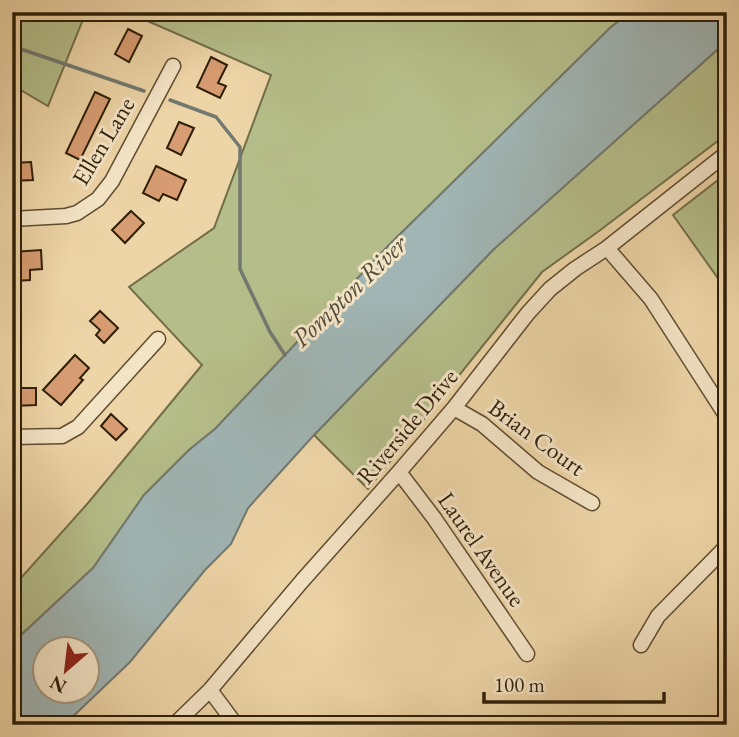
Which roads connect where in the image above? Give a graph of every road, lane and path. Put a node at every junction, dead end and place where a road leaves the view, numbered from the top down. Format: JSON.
{"nodes":[{"id":1,"x":173,"y":66,"type":"dead end"},
{"id":2,"x":727,"y":153,"type":"edge"},
{"id":3,"x":12,"y":219,"type":"edge"},
{"id":4,"x":607,"y":248,"type":"junction"},
{"id":5,"x":158,"y":340,"type":"dead end"},
{"id":6,"x":454,"y":408,"type":"junction"},
{"id":7,"x":727,"y":417,"type":"edge"},
{"id":8,"x":12,"y":438,"type":"edge"},
{"id":9,"x":399,"y":472,"type":"junction"},
{"id":10,"x":593,"y":503,"type":"dead end"},
{"id":11,"x":727,"y":546,"type":"edge"},
{"id":12,"x":641,"y":645,"type":"dead end"},
{"id":13,"x":527,"y":654,"type":"dead end"},
{"id":14,"x":210,"y":690,"type":"junction"},
{"id":15,"x":174,"y":725,"type":"edge"},
{"id":16,"x":236,"y":725,"type":"edge"}],
"edges":[{"from":1,"to":3,"type":"street","name":"Ellen Lane"},
{"from":2,"to":4,"type":"street","name":"Riverside Drive"},
{"from":4,"to":6,"type":"street","name":"Riverside Drive"},
{"from":4,"to":7,"type":"street"},
{"from":5,"to":8,"type":"street"},
{"from":6,"to":9,"type":"street","name":"Riverside Drive"},
{"from":6,"to":10,"type":"street","name":"Brian Court"},
{"from":9,"to":13,"type":"street","name":"Laurel Avenue"},
{"from":9,"to":14,"type":"street","name":"Riverside Drive"},
{"from":11,"to":12,"type":"street"},
{"from":14,"to":15,"type":"street","name":"Riverside Drive"},
{"from":14,"to":16,"type":"street"}]}
